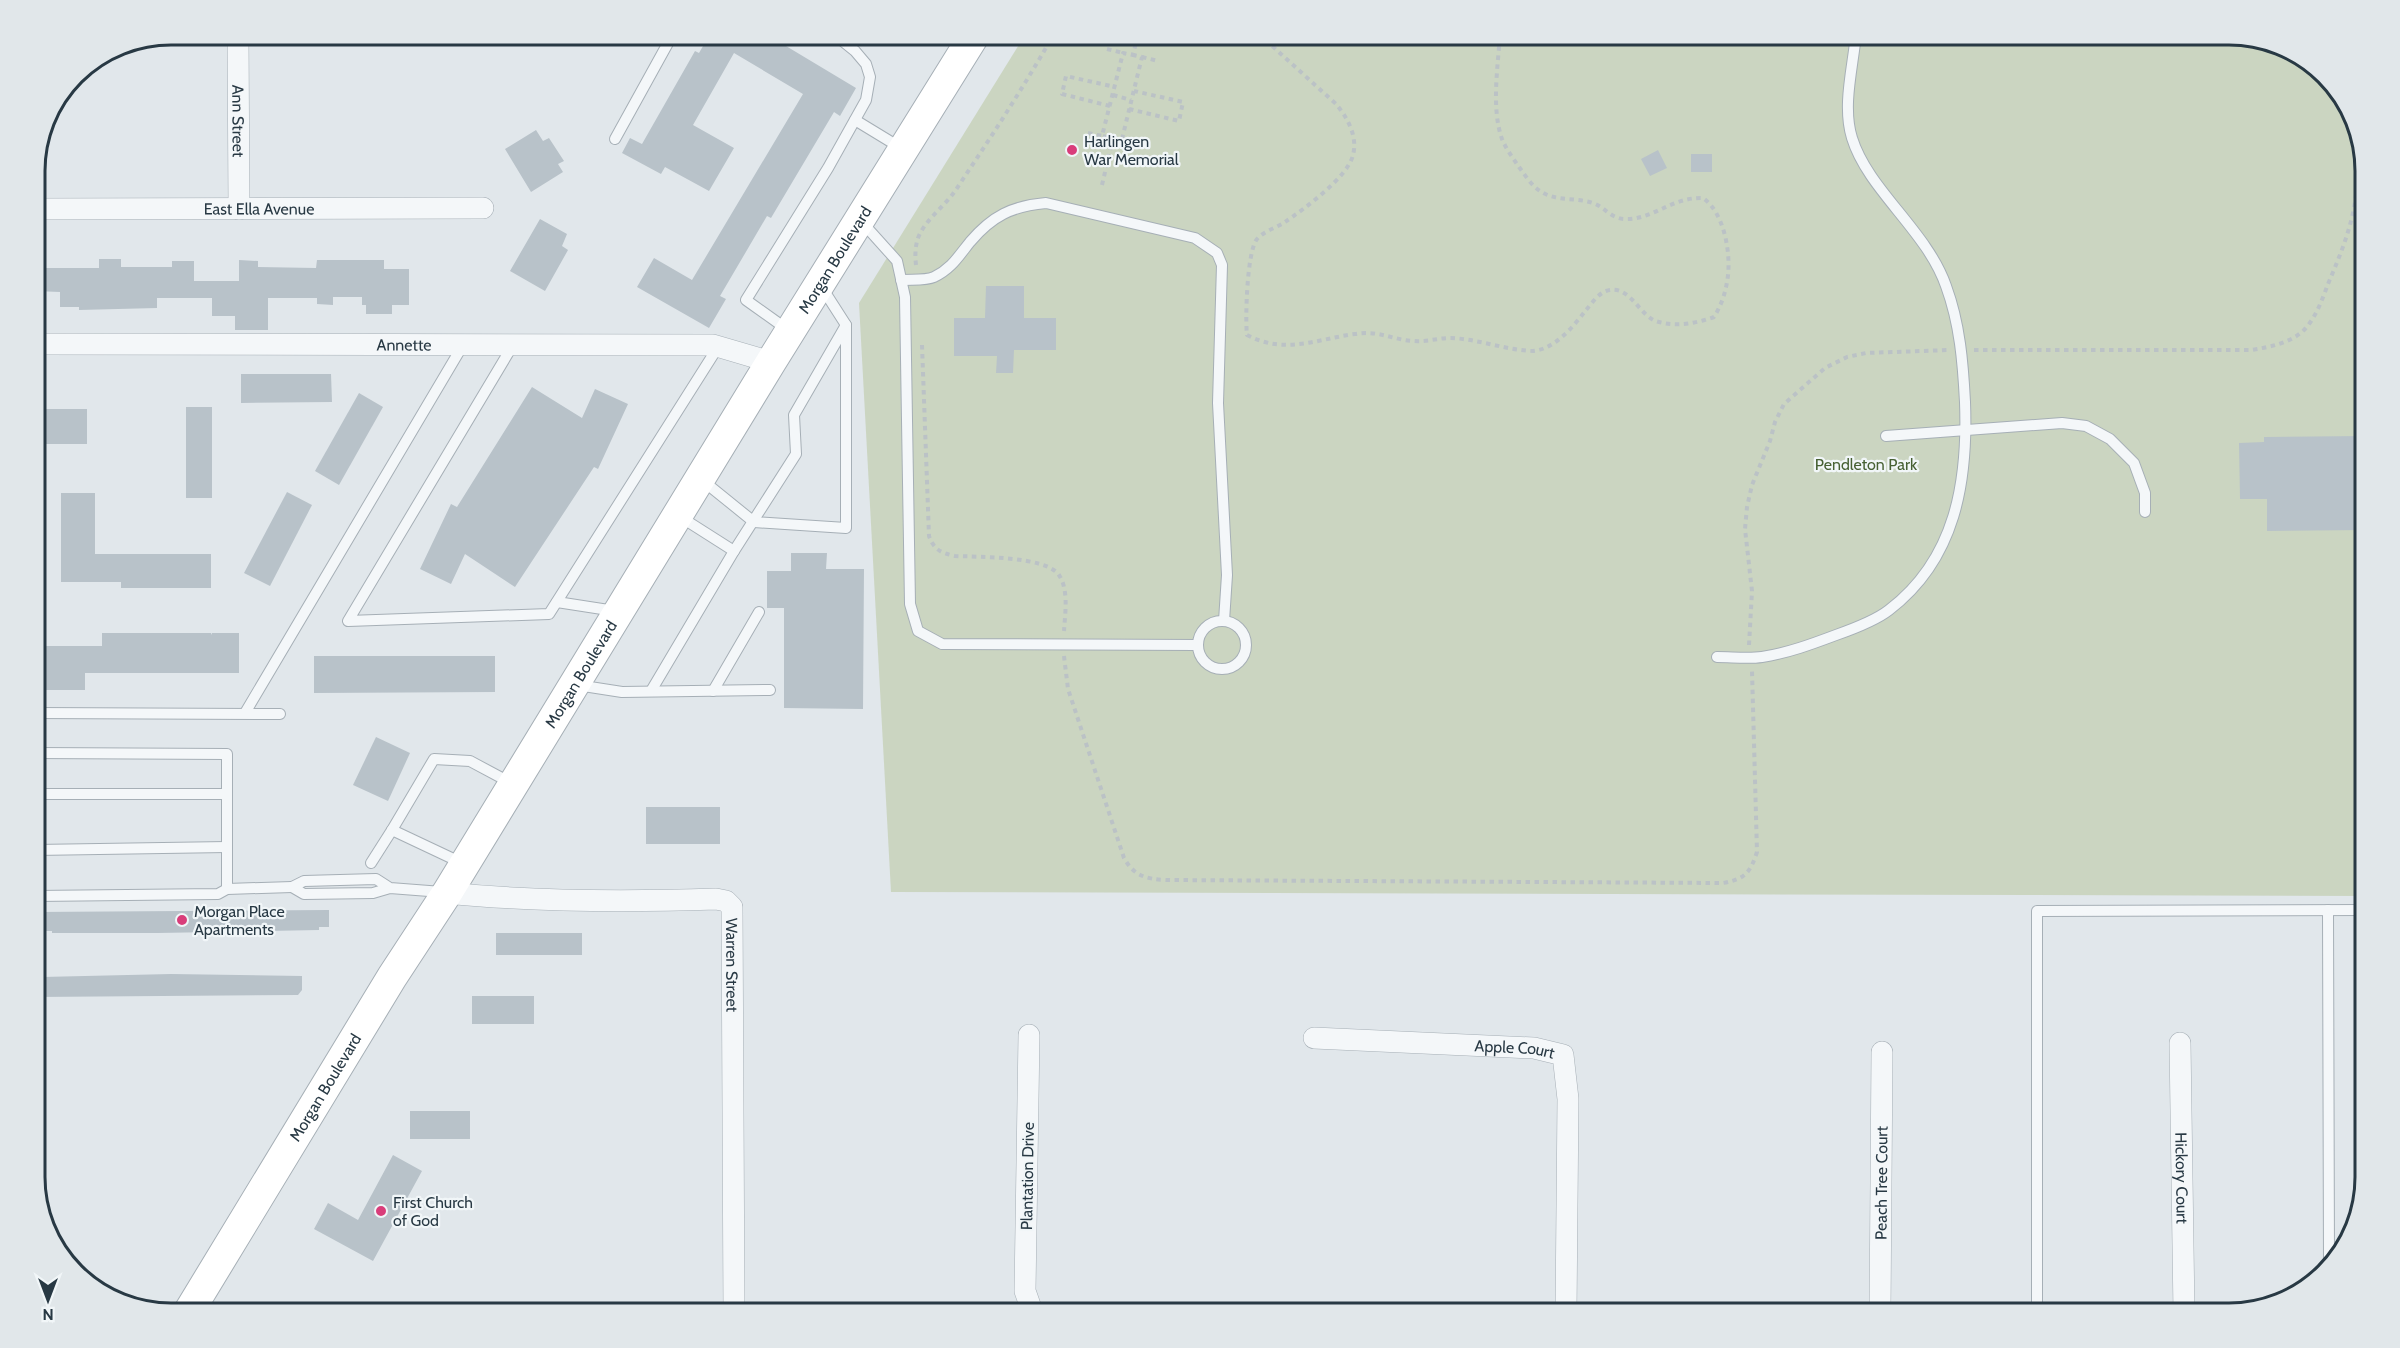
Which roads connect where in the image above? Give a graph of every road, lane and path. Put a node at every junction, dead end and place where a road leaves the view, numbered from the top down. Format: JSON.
{"nodes":[{"id":1,"x":238,"y":45,"type":"edge"},
{"id":2,"x":667,"y":45,"type":"edge"},
{"id":3,"x":848,"y":45,"type":"edge"},
{"id":4,"x":968,"y":45,"type":"edge"},
{"id":5,"x":1048,"y":45,"type":"edge"},
{"id":6,"x":1135,"y":45,"type":"edge"},
{"id":7,"x":1271,"y":45,"type":"edge"},
{"id":8,"x":1500,"y":45,"type":"edge"},
{"id":9,"x":1855,"y":45,"type":"edge"},
{"id":10,"x":1107,"y":49,"type":"dead end"},
{"id":11,"x":1123,"y":53,"type":"junction"},
{"id":12,"x":1133,"y":55,"type":"junction"},
{"id":13,"x":1142,"y":57,"type":"junction"},
{"id":14,"x":1158,"y":61,"type":"dead end"},
{"id":15,"x":1115,"y":87,"type":"junction"},
{"id":16,"x":1134,"y":91,"type":"junction"},
{"id":17,"x":1113,"y":95,"type":"junction"},
{"id":18,"x":1131,"y":100,"type":"junction"},
{"id":19,"x":1110,"y":106,"type":"junction"},
{"id":20,"x":1129,"y":110,"type":"junction"},
{"id":21,"x":855,"y":120,"type":"junction"},
{"id":22,"x":1088,"y":133,"type":"dead end"},
{"id":23,"x":1102,"y":136,"type":"junction"},
{"id":24,"x":1113,"y":138,"type":"junction"},
{"id":25,"x":615,"y":139,"type":"dead end"},
{"id":26,"x":1122,"y":140,"type":"junction"},
{"id":27,"x":1136,"y":143,"type":"dead end"},
{"id":28,"x":904,"y":150,"type":"junction"},
{"id":29,"x":1102,"y":185,"type":"dead end"},
{"id":30,"x":2355,"y":193,"type":"edge"},
{"id":31,"x":483,"y":208,"type":"dead end"},
{"id":32,"x":45,"y":209,"type":"edge"},
{"id":33,"x":239,"y":209,"type":"junction"},
{"id":34,"x":860,"y":221,"type":"junction"},
{"id":35,"x":918,"y":279,"type":"junction"},
{"id":36,"x":902,"y":280,"type":"junction"},
{"id":37,"x":820,"y":285,"type":"junction"},
{"id":38,"x":846,"y":325,"type":"junction"},
{"id":39,"x":790,"y":332,"type":"junction"},
{"id":40,"x":922,"y":340,"type":"dead end"},
{"id":41,"x":45,"y":344,"type":"edge"},
{"id":42,"x":463,"y":345,"type":"junction"},
{"id":43,"x":513,"y":345,"type":"junction"},
{"id":44,"x":718,"y":347,"type":"junction"},
{"id":45,"x":1961,"y":350,"type":"junction"},
{"id":46,"x":771,"y":362,"type":"junction"},
{"id":47,"x":1966,"y":432,"type":"junction"},
{"id":48,"x":1886,"y":436,"type":"dead end"},
{"id":49,"x":700,"y":479,"type":"junction"},
{"id":50,"x":2145,"y":512,"type":"dead end"},
{"id":51,"x":678,"y":515,"type":"junction"},
{"id":52,"x":754,"y":522,"type":"junction"},
{"id":53,"x":734,"y":551,"type":"junction"},
{"id":54,"x":557,"y":602,"type":"junction"},
{"id":55,"x":618,"y":612,"type":"junction"},
{"id":56,"x":759,"y":612,"type":"dead end"},
{"id":57,"x":1224,"y":621,"type":"junction"},
{"id":58,"x":1064,"y":644,"type":"junction"},
{"id":59,"x":1197,"y":645,"type":"junction"},
{"id":60,"x":1717,"y":657,"type":"dead end"},
{"id":61,"x":1750,"y":657,"type":"junction"},
{"id":62,"x":574,"y":684,"type":"junction"},
{"id":63,"x":770,"y":690,"type":"dead end"},
{"id":64,"x":712,"y":691,"type":"junction"},
{"id":65,"x":651,"y":692,"type":"junction"},
{"id":66,"x":45,"y":713,"type":"edge"},
{"id":67,"x":245,"y":713,"type":"junction"},
{"id":68,"x":280,"y":714,"type":"dead end"},
{"id":69,"x":45,"y":753,"type":"edge"},
{"id":70,"x":513,"y":784,"type":"junction"},
{"id":71,"x":45,"y":794,"type":"edge"},
{"id":72,"x":227,"y":794,"type":"junction"},
{"id":73,"x":392,"y":830,"type":"junction"},
{"id":74,"x":227,"y":847,"type":"junction"},
{"id":75,"x":45,"y":850,"type":"edge"},
{"id":76,"x":371,"y":863,"type":"dead end"},
{"id":77,"x":464,"y":864,"type":"junction"},
{"id":78,"x":227,"y":889,"type":"junction"},
{"id":79,"x":447,"y":893,"type":"junction"},
{"id":80,"x":45,"y":896,"type":"edge"},
{"id":81,"x":2328,"y":910,"type":"junction"},
{"id":82,"x":2355,"y":910,"type":"edge"},
{"id":83,"x":1029,"y":1035,"type":"dead end"},
{"id":84,"x":1314,"y":1038,"type":"dead end"},
{"id":85,"x":2181,"y":1044,"type":"dead end"},
{"id":86,"x":1882,"y":1052,"type":"dead end"},
{"id":87,"x":2329,"y":1254,"type":"edge"},
{"id":88,"x":202,"y":1303,"type":"edge"},
{"id":89,"x":734,"y":1303,"type":"edge"},
{"id":90,"x":1029,"y":1303,"type":"edge"},
{"id":91,"x":1566,"y":1303,"type":"edge"},
{"id":92,"x":1880,"y":1303,"type":"edge"},
{"id":93,"x":2037,"y":1303,"type":"edge"},
{"id":94,"x":2184,"y":1303,"type":"edge"}],
"edges":[{"from":1,"to":33,"type":"street","name":"Ann Street"},
{"from":2,"to":25,"type":"lane"},
{"from":3,"to":21,"type":"lane"},
{"from":4,"to":28,"type":"main road","name":"Morgan Boulevard"},
{"from":5,"to":35,"type":"path"},
{"from":6,"to":12,"type":"path"},
{"from":7,"to":8,"type":"path"},
{"from":9,"to":45,"type":"lane"},
{"from":10,"to":11,"type":"path"},
{"from":11,"to":12,"type":"path"},
{"from":11,"to":15,"type":"path"},
{"from":12,"to":13,"type":"path"},
{"from":13,"to":14,"type":"path"},
{"from":13,"to":16,"type":"path"},
{"from":15,"to":17,"type":"path"},
{"from":15,"to":19,"type":"path"},
{"from":16,"to":18,"type":"path"},
{"from":16,"to":20,"type":"path"},
{"from":17,"to":18,"type":"path"},
{"from":17,"to":19,"type":"path"},
{"from":18,"to":20,"type":"path"},
{"from":19,"to":23,"type":"path"},
{"from":20,"to":26,"type":"path"},
{"from":21,"to":28,"type":"lane"},
{"from":21,"to":39,"type":"lane"},
{"from":22,"to":23,"type":"path"},
{"from":23,"to":24,"type":"path"},
{"from":24,"to":26,"type":"path"},
{"from":24,"to":29,"type":"path"},
{"from":26,"to":27,"type":"path"},
{"from":28,"to":34,"type":"main road","name":"Morgan Boulevard"},
{"from":30,"to":45,"type":"path"},
{"from":31,"to":33,"type":"street","name":"East Ella Avenue"},
{"from":32,"to":33,"type":"street","name":"East Ella Avenue"},
{"from":34,"to":36,"type":"lane"},
{"from":34,"to":37,"type":"main road","name":"Morgan Boulevard"},
{"from":35,"to":36,"type":"lane"},
{"from":35,"to":57,"type":"lane"},
{"from":36,"to":58,"type":"lane"},
{"from":37,"to":38,"type":"lane"},
{"from":37,"to":39,"type":"main road","name":"Morgan Boulevard"},
{"from":38,"to":52,"type":"lane"},
{"from":38,"to":52,"type":"lane"},
{"from":39,"to":46,"type":"main road","name":"Morgan Boulevard"},
{"from":40,"to":58,"type":"path"},
{"from":41,"to":42,"type":"street","name":"Annette"},
{"from":42,"to":43,"type":"street","name":"Annette"},
{"from":42,"to":67,"type":"lane"},
{"from":43,"to":44,"type":"street","name":"Annette"},
{"from":43,"to":54,"type":"lane"},
{"from":44,"to":46,"type":"street","name":"Annette"},
{"from":44,"to":54,"type":"lane"},
{"from":45,"to":47,"type":"lane"},
{"from":45,"to":61,"type":"path"},
{"from":46,"to":49,"type":"main road","name":"Morgan Boulevard"},
{"from":47,"to":48,"type":"lane"},
{"from":47,"to":50,"type":"lane"},
{"from":47,"to":61,"type":"lane"},
{"from":49,"to":51,"type":"main road","name":"Morgan Boulevard"},
{"from":49,"to":52,"type":"lane"},
{"from":51,"to":53,"type":"lane"},
{"from":51,"to":55,"type":"main road","name":"Morgan Boulevard"},
{"from":52,"to":53,"type":"lane"},
{"from":53,"to":65,"type":"lane"},
{"from":54,"to":55,"type":"lane"},
{"from":55,"to":62,"type":"main road","name":"Morgan Boulevard"},
{"from":56,"to":64,"type":"lane"},
{"from":57,"to":59,"type":"lane"},
{"from":57,"to":59,"type":"lane"},
{"from":58,"to":59,"type":"lane"},
{"from":58,"to":61,"type":"path"},
{"from":60,"to":61,"type":"lane"},
{"from":62,"to":65,"type":"lane"},
{"from":62,"to":70,"type":"main road","name":"Morgan Boulevard"},
{"from":63,"to":64,"type":"lane"},
{"from":64,"to":65,"type":"lane"},
{"from":66,"to":67,"type":"lane"},
{"from":67,"to":68,"type":"lane"},
{"from":69,"to":72,"type":"lane"},
{"from":70,"to":73,"type":"lane"},
{"from":70,"to":77,"type":"main road","name":"Morgan Boulevard"},
{"from":71,"to":72,"type":"lane"},
{"from":72,"to":74,"type":"lane"},
{"from":73,"to":76,"type":"lane"},
{"from":73,"to":77,"type":"lane"},
{"from":74,"to":75,"type":"lane"},
{"from":74,"to":78,"type":"lane"},
{"from":77,"to":79,"type":"main road","name":"Morgan Boulevard"},
{"from":78,"to":79,"type":"lane"},
{"from":78,"to":80,"type":"lane"},
{"from":79,"to":88,"type":"main road","name":"Morgan Boulevard"},
{"from":79,"to":89,"type":"street","name":"Warren Street"},
{"from":81,"to":82,"type":"lane"},
{"from":81,"to":87,"type":"lane"},
{"from":81,"to":93,"type":"lane"},
{"from":83,"to":90,"type":"street","name":"Plantation Drive"},
{"from":84,"to":91,"type":"street","name":"Apple Court"},
{"from":85,"to":94,"type":"street","name":"Hickory Court"},
{"from":86,"to":92,"type":"street","name":"Peach Tree Court"}]}
